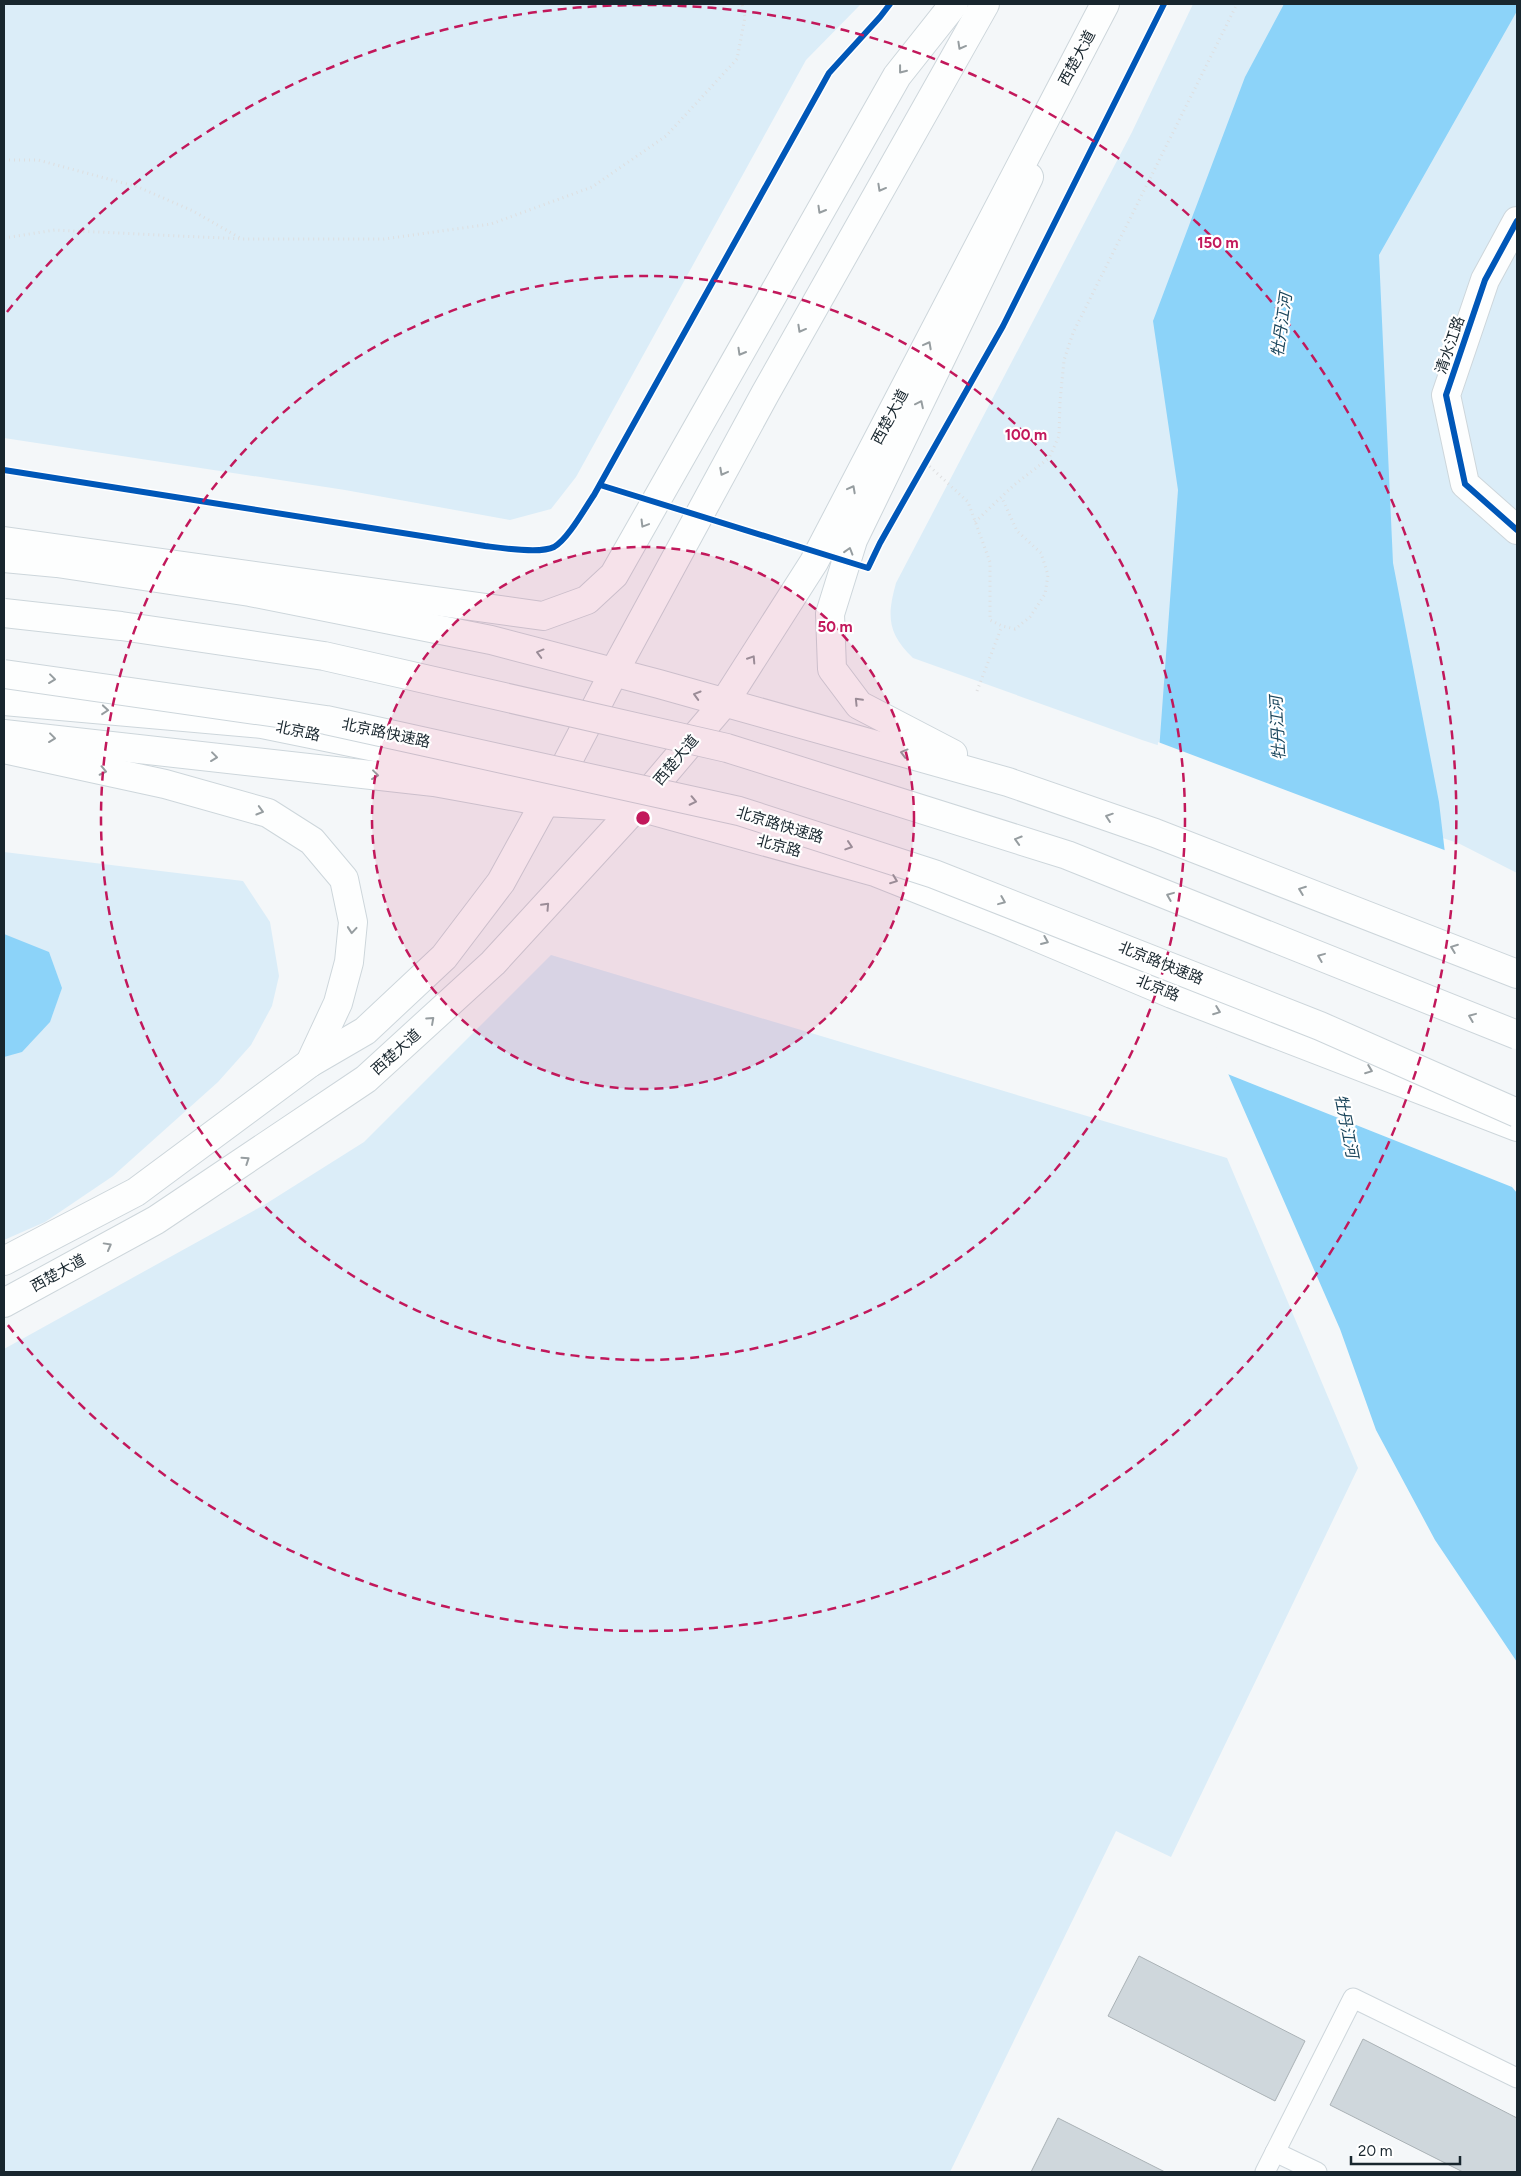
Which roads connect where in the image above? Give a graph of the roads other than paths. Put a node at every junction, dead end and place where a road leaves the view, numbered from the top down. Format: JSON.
{"nodes":[{"id":1,"x":954,"y":4,"type":"edge"},
{"id":2,"x":985,"y":4,"type":"edge"},
{"id":3,"x":1106,"y":4,"type":"edge"},
{"id":4,"x":1112,"y":4,"type":"edge"},
{"id":5,"x":1517,"y":221,"type":"edge"},
{"id":6,"x":1517,"y":530,"type":"edge"},
{"id":7,"x":4,"y":541,"type":"edge"},
{"id":8,"x":4,"y":549,"type":"edge"},
{"id":9,"x":4,"y":558,"type":"edge"},
{"id":10,"x":250,"y":592,"type":"junction"},
{"id":11,"x":4,"y":613,"type":"edge"},
{"id":12,"x":614,"y":672,"type":"junction"},
{"id":13,"x":4,"y":674,"type":"edge"},
{"id":14,"x":4,"y":701,"type":"edge"},
{"id":15,"x":724,"y":702,"type":"junction"},
{"id":16,"x":4,"y":734,"type":"edge"},
{"id":17,"x":4,"y":749,"type":"edge"},
{"id":18,"x":1008,"y":782,"type":"junction"},
{"id":19,"x":550,"y":793,"type":"junction"},
{"id":20,"x":636,"y":807,"type":"junction"},
{"id":21,"x":1508,"y":970,"type":"edge"},
{"id":22,"x":1517,"y":1035,"type":"edge"},
{"id":23,"x":310,"y":1063,"type":"junction"},
{"id":24,"x":1517,"y":1113,"type":"edge"},
{"id":25,"x":1517,"y":1127,"type":"edge"},
{"id":26,"x":4,"y":1261,"type":"edge"},
{"id":27,"x":4,"y":1303,"type":"edge"},
{"id":28,"x":1517,"y":2078,"type":"edge"},
{"id":29,"x":1275,"y":2152,"type":"junction"},
{"id":30,"x":1265,"y":2172,"type":"edge"},
{"id":31,"x":1317,"y":2172,"type":"edge"}],
"edges":[{"from":1,"to":7,"type":"main road","one_way":true},
{"from":2,"to":12,"type":"main road","one_way":true},
{"from":15,"to":3,"type":"main road","name":"西楚大道","one_way":true},
{"from":18,"to":4,"type":"main road","one_way":true},
{"from":5,"to":6,"type":"main road","name":"清水江路"},
{"from":8,"to":10,"type":"main road"},
{"from":9,"to":10,"type":"main road"},
{"from":12,"to":10,"type":"main road","one_way":true},
{"from":22,"to":11,"type":"main road","one_way":true,"bridge":true},
{"from":15,"to":12,"type":"main road","one_way":true},
{"from":12,"to":19,"type":"main road"},
{"from":13,"to":24,"type":"main road","name":"北京路快速路","one_way":true,"bridge":true},
{"from":14,"to":19,"type":"main road","name":"北京路","one_way":true},
{"from":18,"to":15,"type":"main road","one_way":true},
{"from":15,"to":20,"type":"main road","name":"西楚大道"},
{"from":16,"to":19,"type":"main road","one_way":true},
{"from":17,"to":23,"type":"main road","one_way":true},
{"from":21,"to":18,"type":"main road","one_way":true},
{"from":19,"to":20,"type":"main road","name":"北京路"},
{"from":19,"to":23,"type":"main road"},
{"from":20,"to":25,"type":"main road","name":"北京路","one_way":true},
{"from":27,"to":20,"type":"main road","name":"西楚大道","one_way":true},
{"from":23,"to":26,"type":"main road"},
{"from":28,"to":29,"type":"lane"},
{"from":29,"to":30,"type":"lane"},
{"from":29,"to":31,"type":"lane"}]}
